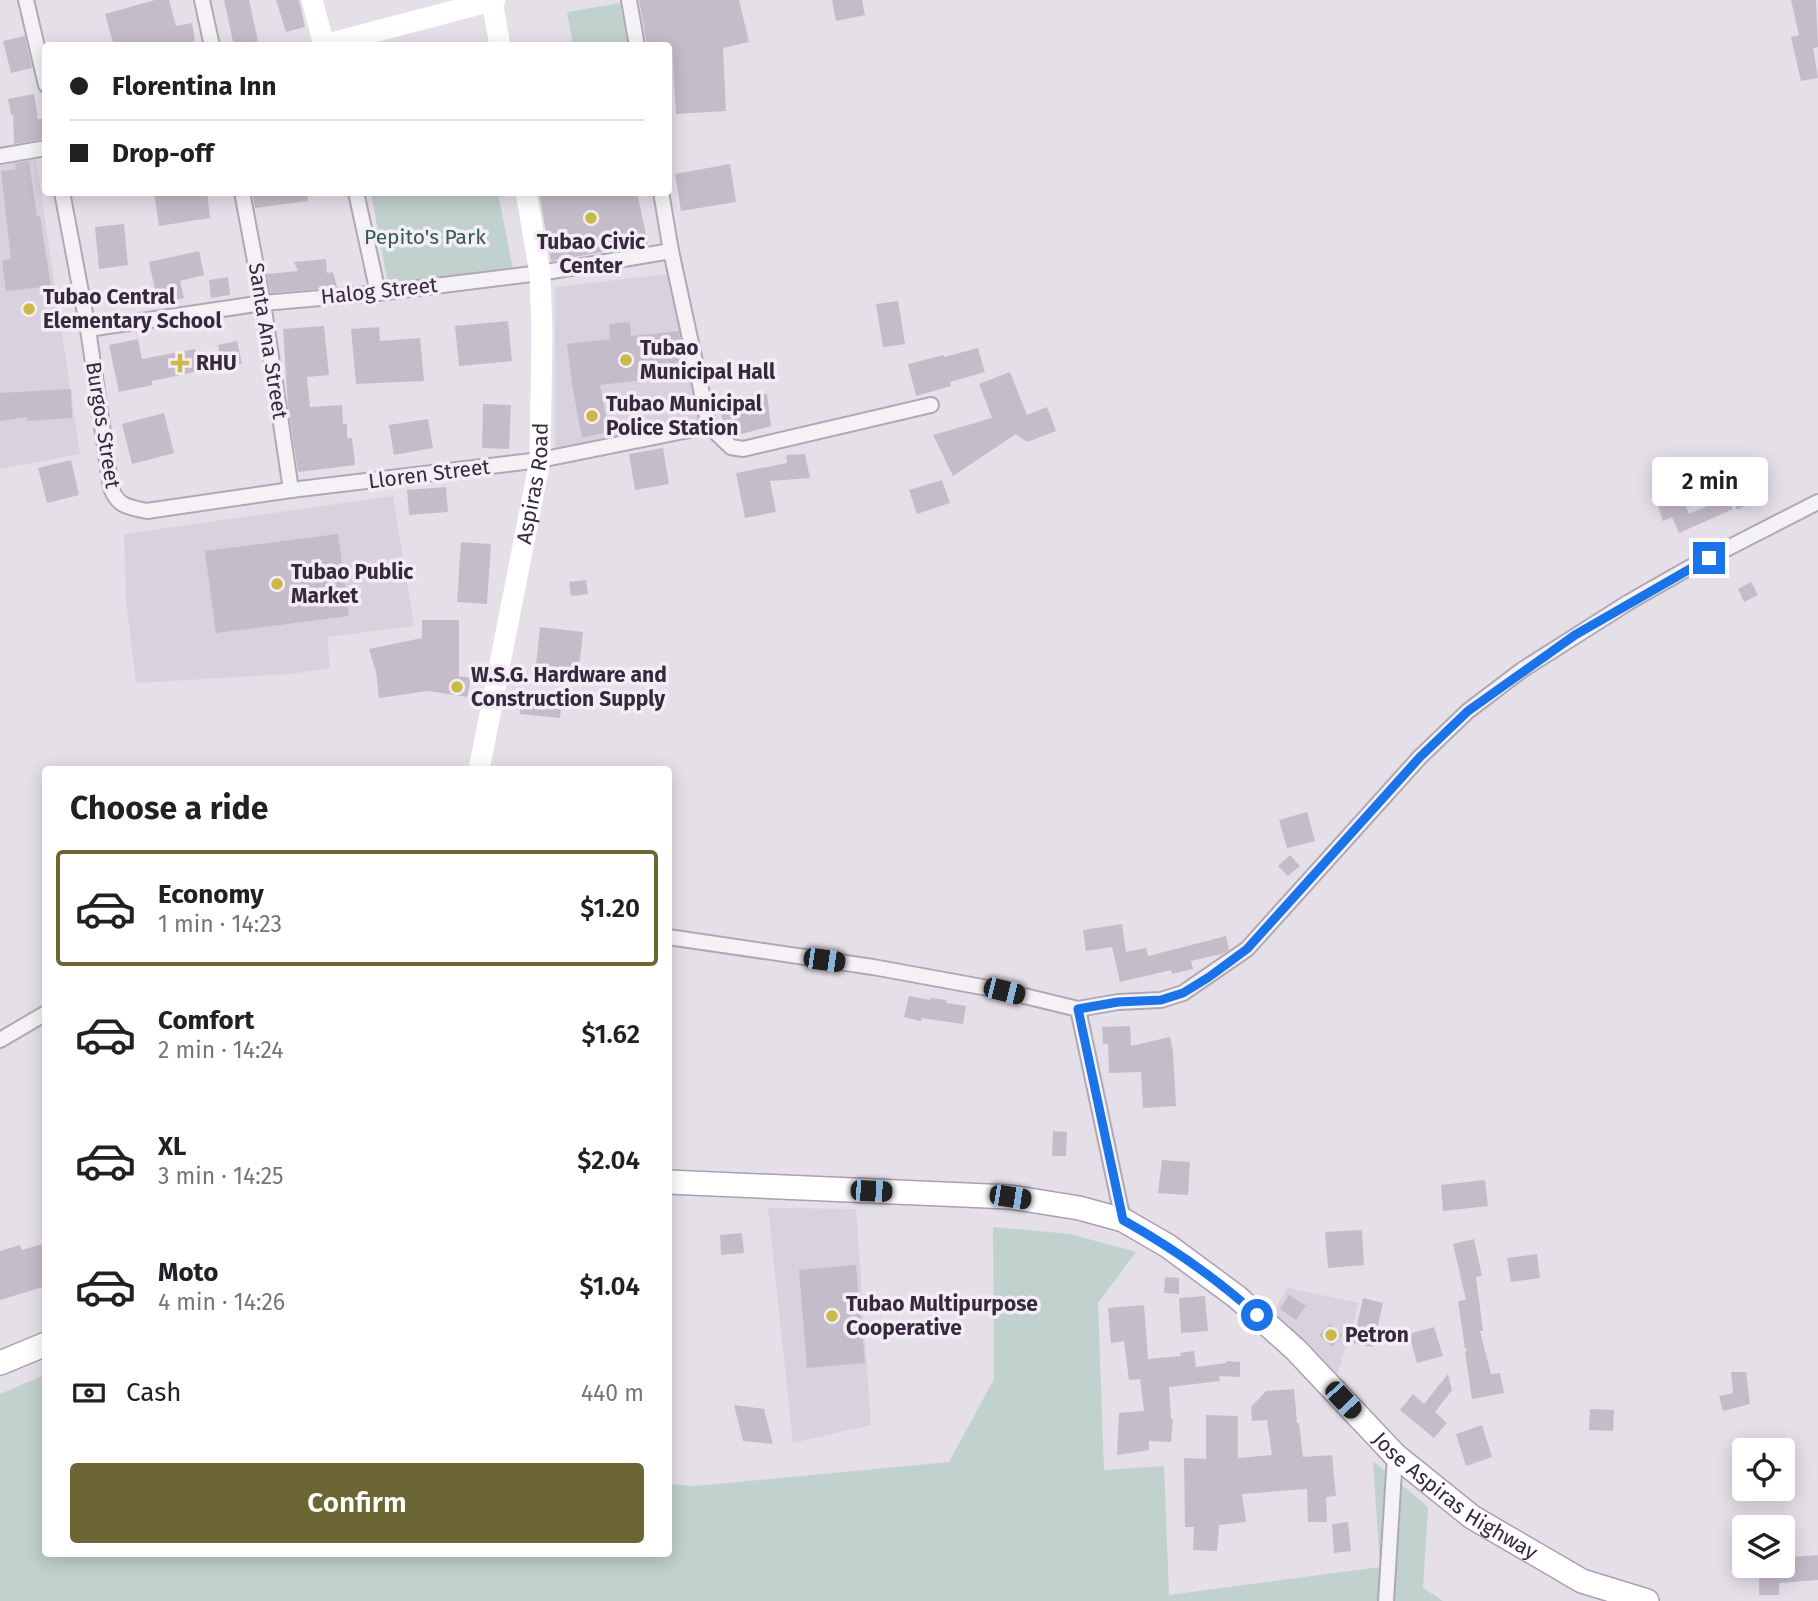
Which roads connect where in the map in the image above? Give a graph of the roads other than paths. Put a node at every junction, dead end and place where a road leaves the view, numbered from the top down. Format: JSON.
{"nodes":[{"id":1,"x":26,"y":0,"type":"edge"},
{"id":2,"x":202,"y":0,"type":"edge"},
{"id":3,"x":312,"y":0,"type":"edge"},
{"id":4,"x":493,"y":0,"type":"edge"},
{"id":5,"x":629,"y":0,"type":"edge"},
{"id":6,"x":211,"y":42,"type":"edge"},
{"id":7,"x":323,"y":42,"type":"edge"},
{"id":8,"x":335,"y":42,"type":"edge"},
{"id":9,"x":499,"y":42,"type":"edge"},
{"id":10,"x":636,"y":42,"type":"edge"},
{"id":11,"x":42,"y":68,"type":"edge"},
{"id":12,"x":42,"y":149,"type":"edge"},
{"id":13,"x":0,"y":156,"type":"edge"},
{"id":14,"x":63,"y":196,"type":"edge"},
{"id":15,"x":243,"y":196,"type":"edge"},
{"id":16,"x":357,"y":196,"type":"edge"},
{"id":17,"x":527,"y":196,"type":"edge"},
{"id":18,"x":662,"y":196,"type":"edge"},
{"id":19,"x":671,"y":251,"type":"junction"},
{"id":20,"x":540,"y":272,"type":"junction"},
{"id":21,"x":378,"y":293,"type":"junction"},
{"id":22,"x":263,"y":303,"type":"junction"},
{"id":23,"x":88,"y":329,"type":"junction"},
{"id":24,"x":931,"y":405,"type":"dead end"},
{"id":25,"x":709,"y":426,"type":"junction"},
{"id":26,"x":540,"y":460,"type":"junction"},
{"id":27,"x":291,"y":490,"type":"junction"},
{"id":28,"x":1818,"y":502,"type":"edge"},
{"id":29,"x":147,"y":511,"type":"joint"},
{"id":30,"x":480,"y":766,"type":"edge"},
{"id":31,"x":672,"y":938,"type":"edge"},
{"id":32,"x":1078,"y":1009,"type":"junction"},
{"id":33,"x":42,"y":1015,"type":"edge"},
{"id":34,"x":0,"y":1041,"type":"edge"},
{"id":35,"x":672,"y":1182,"type":"edge"},
{"id":36,"x":1123,"y":1220,"type":"junction"},
{"id":37,"x":42,"y":1347,"type":"edge"},
{"id":38,"x":0,"y":1363,"type":"edge"},
{"id":39,"x":1395,"y":1455,"type":"junction"},
{"id":40,"x":1386,"y":1601,"type":"edge"},
{"id":41,"x":1647,"y":1601,"type":"edge"}],
"edges":[{"from":1,"to":11,"type":"street"},
{"from":2,"to":6,"type":"street"},
{"from":3,"to":7,"type":"main road"},
{"from":4,"to":8,"type":"main road"},
{"from":4,"to":9,"type":"main road"},
{"from":5,"to":10,"type":"street"},
{"from":12,"to":13,"type":"street"},
{"from":14,"to":23,"type":"street","name":"Burgos Street"},
{"from":15,"to":22,"type":"street","name":"Santa Ana Street"},
{"from":16,"to":21,"type":"street"},
{"from":17,"to":20,"type":"main road","name":"Aspiras Road"},
{"from":18,"to":19,"type":"street"},
{"from":19,"to":20,"type":"street","name":"Halog Street"},
{"from":19,"to":25,"type":"street"},
{"from":20,"to":21,"type":"street","name":"Halog Street"},
{"from":20,"to":26,"type":"main road","name":"Aspiras Road"},
{"from":21,"to":22,"type":"street","name":"Halog Street"},
{"from":22,"to":23,"type":"street","name":"Halog Street"},
{"from":22,"to":27,"type":"street","name":"Santa Ana Street"},
{"from":23,"to":29,"type":"street","name":"Burgos Street"},
{"from":24,"to":25,"type":"street"},
{"from":25,"to":26,"type":"street","name":"Lloren Street"},
{"from":26,"to":27,"type":"street","name":"Lloren Street"},
{"from":26,"to":30,"type":"main road","name":"Aspiras Road"},
{"from":27,"to":29,"type":"street","name":"Lloren Street"},
{"from":28,"to":32,"type":"street"},
{"from":31,"to":32,"type":"street"},
{"from":32,"to":36,"type":"street"},
{"from":33,"to":34,"type":"street"},
{"from":35,"to":36,"type":"main road","name":"Jose Aspiras Highway"},
{"from":36,"to":39,"type":"main road","name":"Jose Aspiras Highway"},
{"from":37,"to":38,"type":"main road"},
{"from":39,"to":40,"type":"street"},
{"from":39,"to":41,"type":"main road","name":"Jose Aspiras Highway"}]}
